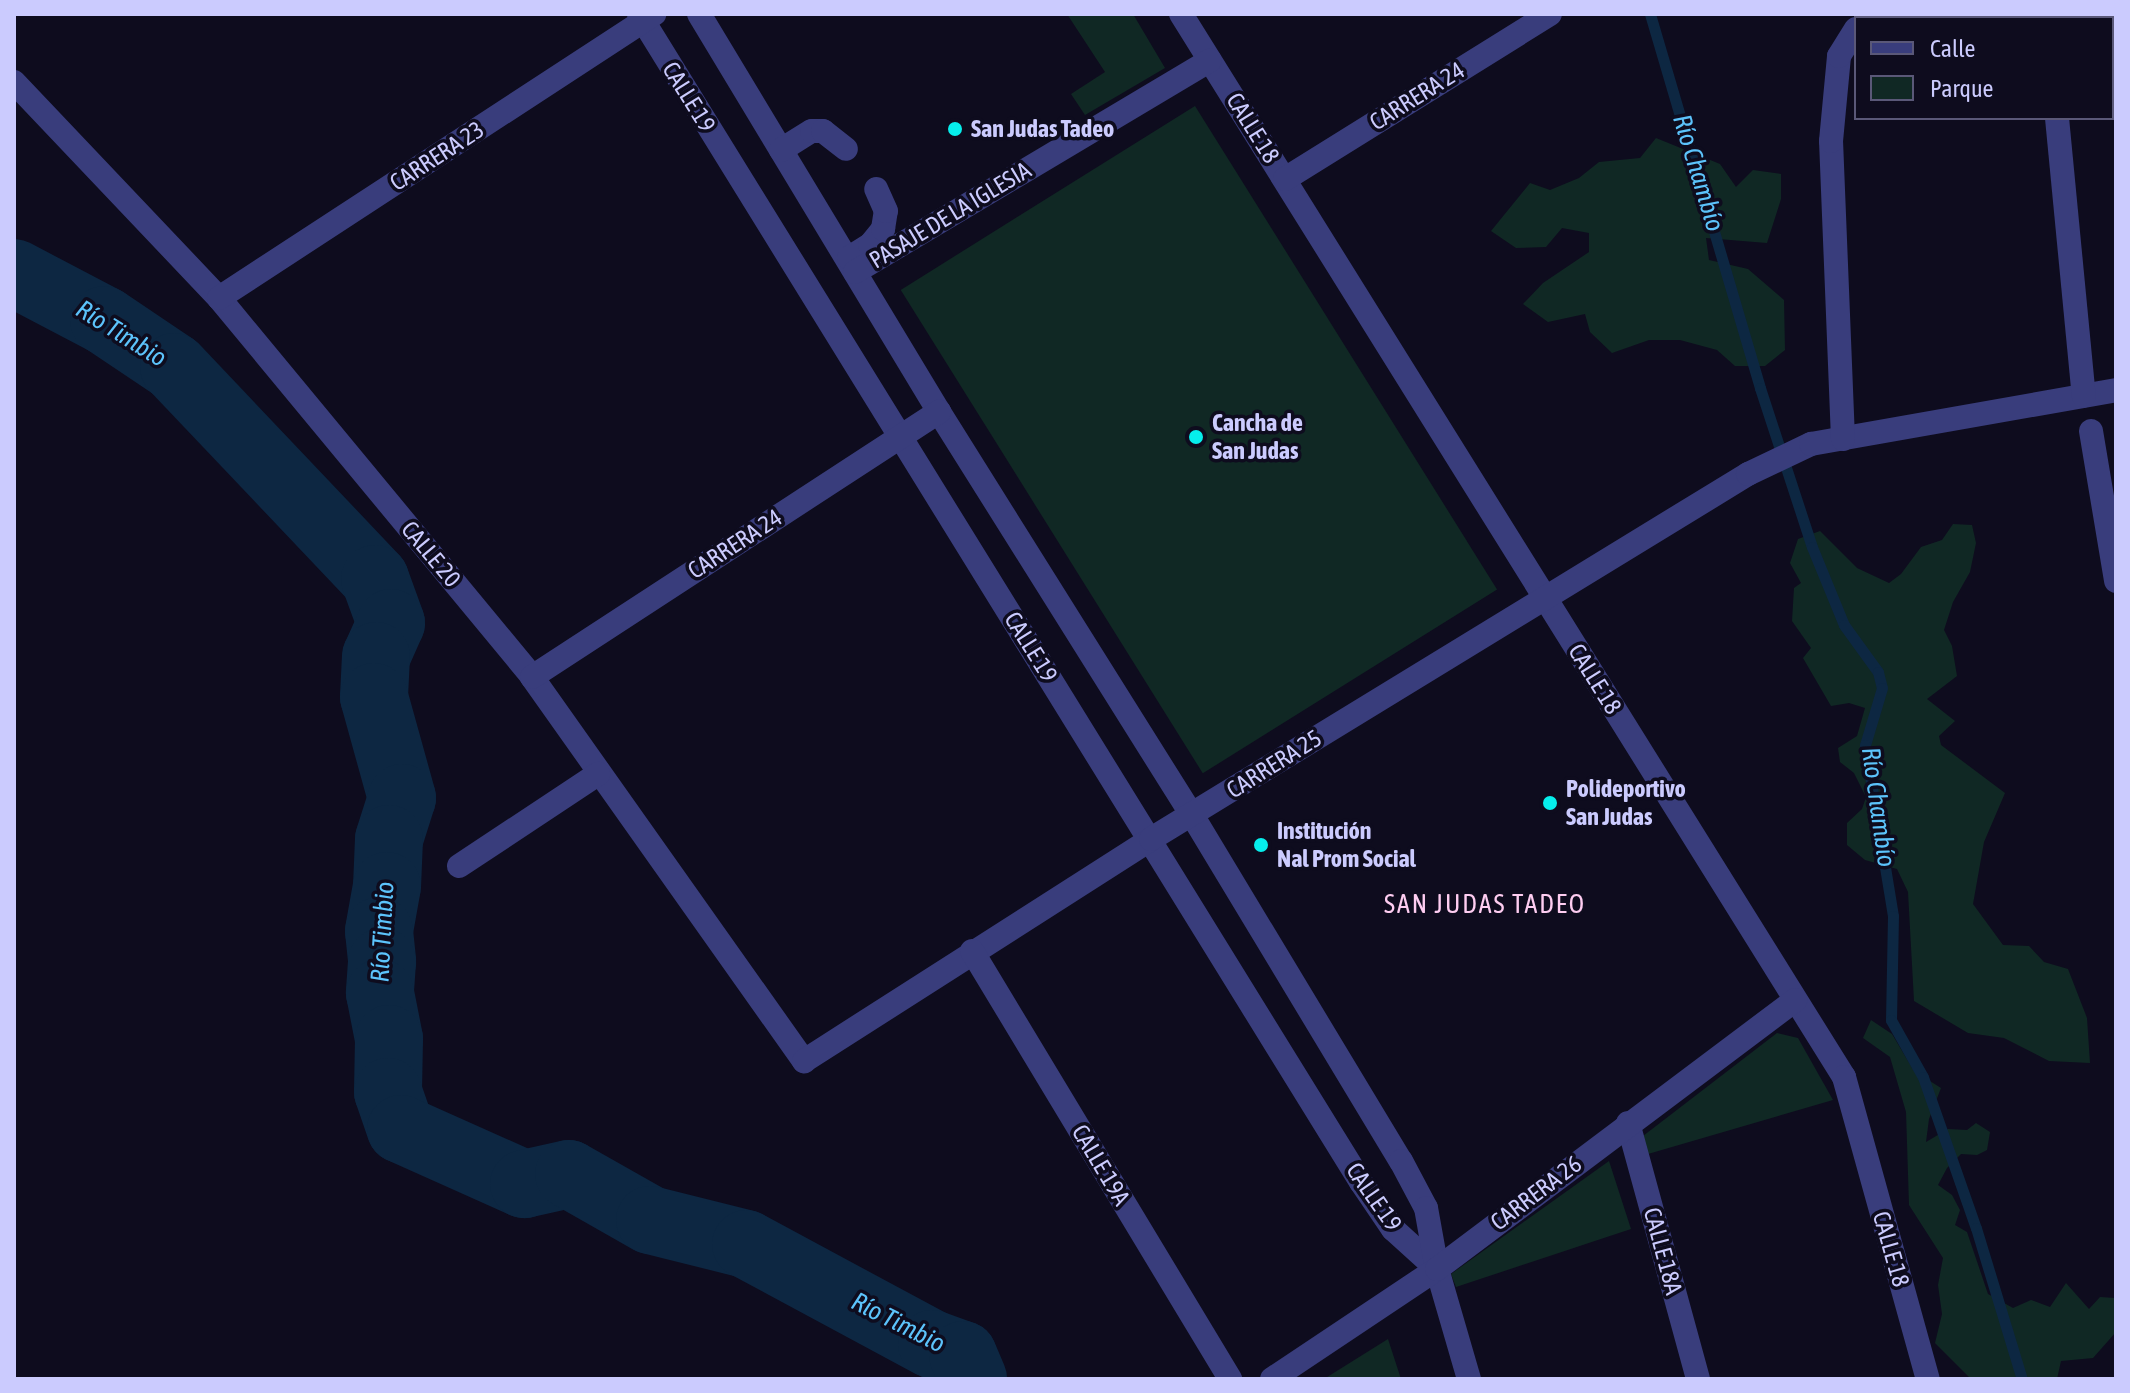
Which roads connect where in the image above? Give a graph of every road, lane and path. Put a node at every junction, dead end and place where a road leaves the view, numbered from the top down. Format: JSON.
{"nodes":[{"id":1,"x":699,"y":14,"type":"edge"},
{"id":2,"x":1181,"y":14,"type":"edge"},
{"id":3,"x":1550,"y":14,"type":"edge"},
{"id":4,"x":645,"y":17,"type":"edge"},
{"id":5,"x":1854,"y":32,"type":"edge"},
{"id":6,"x":1210,"y":60,"type":"junction"},
{"id":7,"x":14,"y":82,"type":"edge"},
{"id":8,"x":2057,"y":120,"type":"edge"},
{"id":9,"x":846,"y":149,"type":"dead end"},
{"id":10,"x":781,"y":150,"type":"junction"},
{"id":11,"x":1285,"y":179,"type":"junction"},
{"id":12,"x":876,"y":189,"type":"dead end"},
{"id":13,"x":851,"y":266,"type":"junction"},
{"id":14,"x":219,"y":298,"type":"junction"},
{"id":15,"x":2116,"y":390,"type":"edge"},
{"id":16,"x":2084,"y":396,"type":"junction"},
{"id":17,"x":939,"y":412,"type":"junction"},
{"id":18,"x":2091,"y":431,"type":"dead end"},
{"id":19,"x":900,"y":437,"type":"junction"},
{"id":20,"x":1843,"y":439,"type":"junction"},
{"id":21,"x":2116,"y":581,"type":"edge"},
{"id":22,"x":1545,"y":598,"type":"junction"},
{"id":23,"x":532,"y":677,"type":"junction"},
{"id":24,"x":598,"y":774,"type":"junction"},
{"id":25,"x":1192,"y":815,"type":"junction"},
{"id":26,"x":1151,"y":839,"type":"junction"},
{"id":27,"x":459,"y":866,"type":"dead end"},
{"id":28,"x":972,"y":951,"type":"junction"},
{"id":29,"x":1795,"y":1000,"type":"junction"},
{"id":30,"x":804,"y":1061,"type":"joint"},
{"id":31,"x":1628,"y":1123,"type":"junction"},
{"id":32,"x":1437,"y":1269,"type":"junction"},
{"id":33,"x":1230,"y":1379,"type":"edge"},
{"id":34,"x":1272,"y":1379,"type":"edge"},
{"id":35,"x":1469,"y":1379,"type":"edge"},
{"id":36,"x":1698,"y":1379,"type":"edge"},
{"id":37,"x":1928,"y":1379,"type":"edge"}],
"edges":[{"from":1,"to":10,"type":"street","name":"CALLE 19"},
{"from":2,"to":6,"type":"street","name":"CALLE 18"},
{"from":3,"to":11,"type":"street","name":"CARRERA 24"},
{"from":4,"to":14,"type":"street","name":"CARRERA 23"},
{"from":4,"to":19,"type":"street","name":"CALLE 19"},
{"from":5,"to":20,"type":"street"},
{"from":6,"to":11,"type":"street","name":"CALLE 18"},
{"from":6,"to":13,"type":"street","name":"PASAJE DE LA IGLESIA"},
{"from":7,"to":14,"type":"street","name":"CALLE 20"},
{"from":8,"to":16,"type":"street"},
{"from":9,"to":10,"type":"street"},
{"from":10,"to":13,"type":"street","name":"CALLE 19"},
{"from":11,"to":22,"type":"street","name":"CALLE 18"},
{"from":12,"to":13,"type":"street"},
{"from":13,"to":17,"type":"street","name":"CALLE 19"},
{"from":14,"to":23,"type":"street","name":"CALLE 20"},
{"from":15,"to":16,"type":"street"},
{"from":16,"to":20,"type":"street"},
{"from":17,"to":19,"type":"street","name":"CARRERA 24"},
{"from":17,"to":25,"type":"street","name":"CALLE 19"},
{"from":18,"to":21,"type":"street"},
{"from":19,"to":23,"type":"street","name":"CARRERA 24"},
{"from":19,"to":26,"type":"street","name":"CALLE 19"},
{"from":20,"to":22,"type":"street","name":"CARRERA 25"},
{"from":22,"to":25,"type":"street","name":"CARRERA 25"},
{"from":22,"to":29,"type":"street","name":"CALLE 18"},
{"from":23,"to":24,"type":"street","name":"CALLE 20"},
{"from":24,"to":27,"type":"street"},
{"from":24,"to":30,"type":"street","name":"CALLE 20"},
{"from":25,"to":26,"type":"street","name":"CARRERA 25"},
{"from":25,"to":32,"type":"street","name":"CALLE 19"},
{"from":26,"to":28,"type":"street","name":"CARRERA 25"},
{"from":26,"to":32,"type":"street","name":"CALLE 19"},
{"from":28,"to":30,"type":"street","name":"CARRERA 25"},
{"from":28,"to":33,"type":"street","name":"CALLE 19A"},
{"from":29,"to":31,"type":"street","name":"CARRERA 26"},
{"from":29,"to":37,"type":"street","name":"CALLE 18"},
{"from":31,"to":32,"type":"street","name":"CARRERA 26"},
{"from":31,"to":36,"type":"street","name":"CALLE 18A"},
{"from":32,"to":34,"type":"street","name":"CARRERA 26"},
{"from":32,"to":35,"type":"street","name":"CALLE 19"}]}
